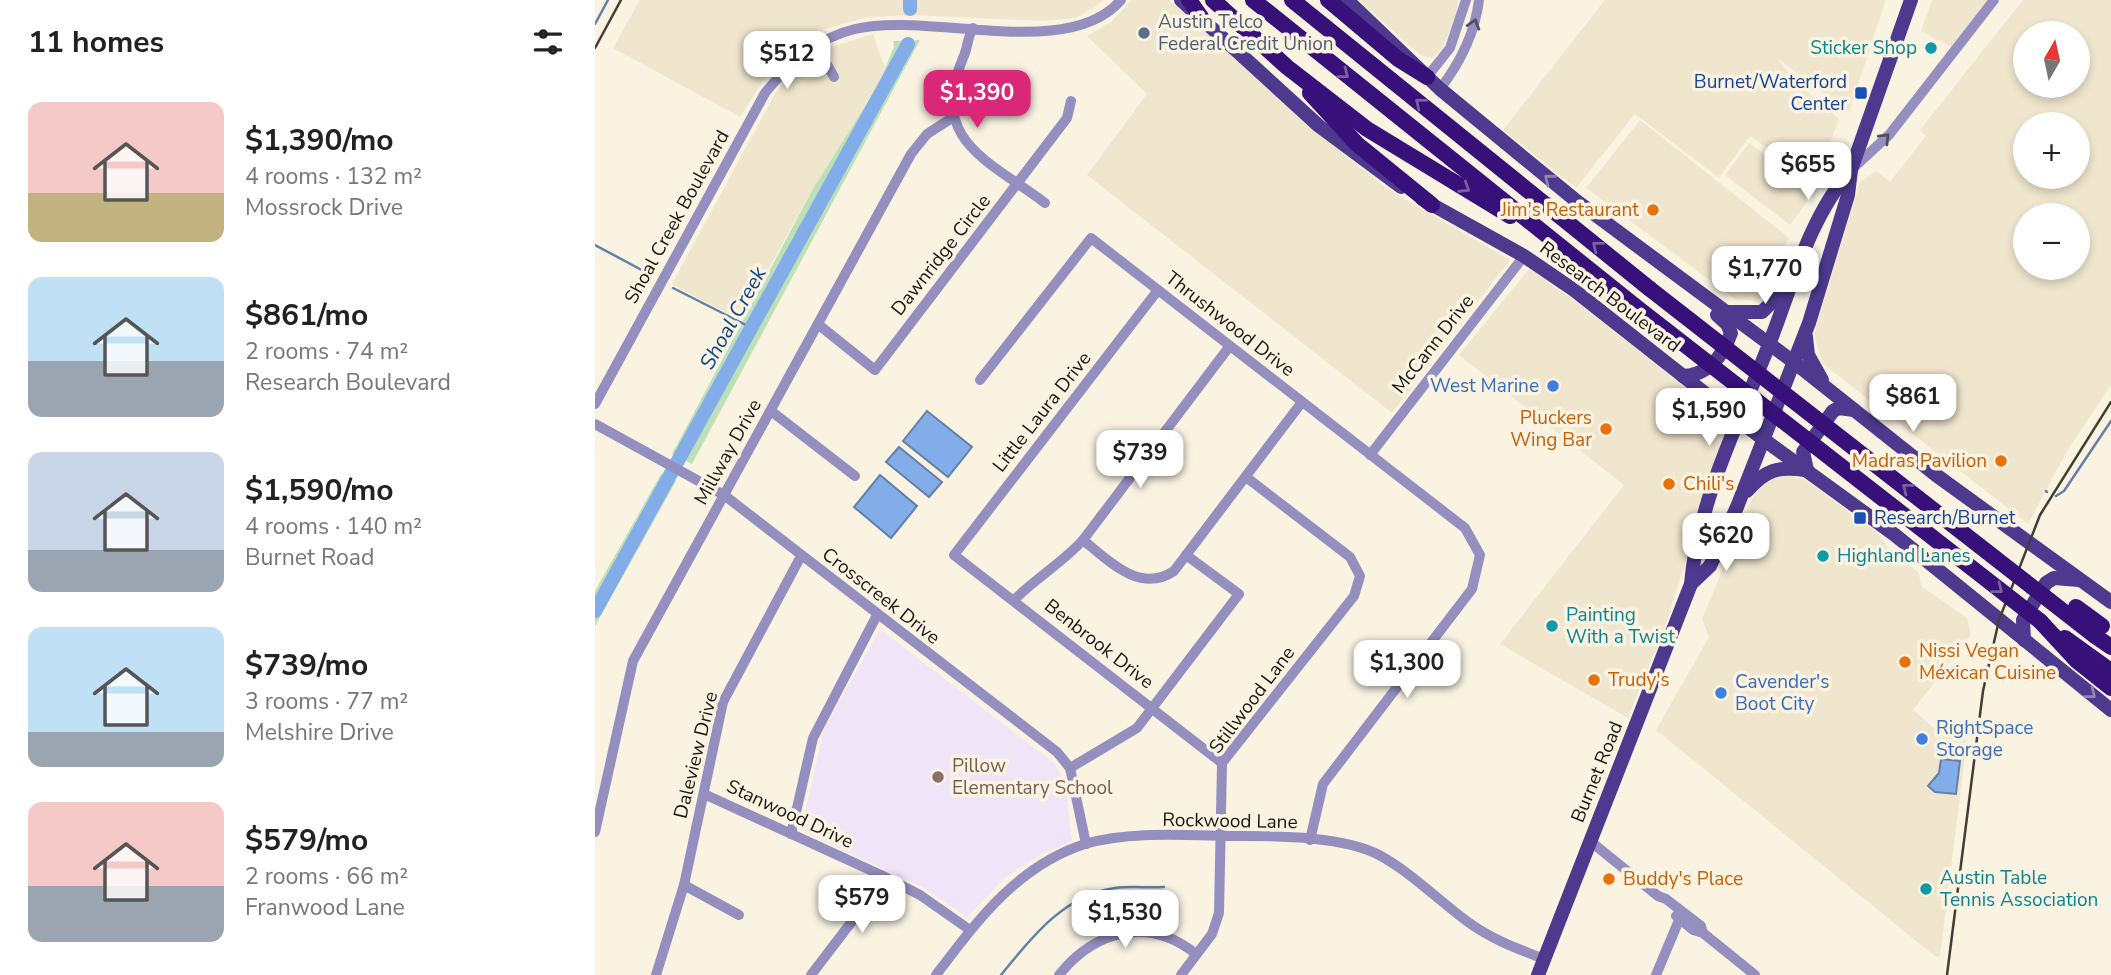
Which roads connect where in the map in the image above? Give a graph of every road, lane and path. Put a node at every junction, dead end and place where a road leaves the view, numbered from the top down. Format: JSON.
{"nodes":[{"id":1,"x":1121,"y":0,"type":"edge"},
{"id":2,"x":1181,"y":0,"type":"edge"},
{"id":3,"x":1189,"y":0,"type":"edge"},
{"id":4,"x":1213,"y":0,"type":"edge"},
{"id":5,"x":1253,"y":0,"type":"edge"},
{"id":6,"x":1292,"y":0,"type":"edge"},
{"id":7,"x":1309,"y":0,"type":"edge"},
{"id":8,"x":1328,"y":0,"type":"edge"},
{"id":9,"x":1346,"y":0,"type":"edge"},
{"id":10,"x":1466,"y":0,"type":"edge"},
{"id":11,"x":1479,"y":0,"type":"edge"},
{"id":12,"x":1911,"y":0,"type":"edge"},
{"id":13,"x":1994,"y":0,"type":"edge"},
{"id":14,"x":1201,"y":17,"type":"junction"},
{"id":15,"x":973,"y":28,"type":"junction"},
{"id":16,"x":816,"y":45,"type":"junction"},
{"id":17,"x":1287,"y":67,"type":"junction"},
{"id":18,"x":1387,"y":76,"type":"junction"},
{"id":19,"x":834,"y":77,"type":"dead end"},
{"id":20,"x":1427,"y":77,"type":"junction"},
{"id":21,"x":1440,"y":89,"type":"junction"},
{"id":22,"x":1071,"y":101,"type":"dead end"},
{"id":23,"x":952,"y":118,"type":"junction"},
{"id":24,"x":1851,"y":170,"type":"junction"},
{"id":25,"x":1018,"y":183,"type":"junction"},
{"id":26,"x":1045,"y":203,"type":"dead end"},
{"id":27,"x":1432,"y":205,"type":"junction"},
{"id":28,"x":1551,"y":240,"type":"junction"},
{"id":29,"x":1524,"y":256,"type":"junction"},
{"id":30,"x":1682,"y":279,"type":"junction"},
{"id":31,"x":1793,"y":281,"type":"junction"},
{"id":32,"x":1158,"y":290,"type":"junction"},
{"id":33,"x":1725,"y":312,"type":"junction"},
{"id":34,"x":819,"y":325,"type":"junction"},
{"id":35,"x":1806,"y":331,"type":"junction"},
{"id":36,"x":1769,"y":344,"type":"junction"},
{"id":37,"x":1229,"y":347,"type":"junction"},
{"id":38,"x":1794,"y":363,"type":"junction"},
{"id":39,"x":1683,"y":376,"type":"junction"},
{"id":40,"x":980,"y":380,"type":"dead end"},
{"id":41,"x":1826,"y":387,"type":"junction"},
{"id":42,"x":1302,"y":402,"type":"junction"},
{"id":43,"x":595,"y":404,"type":"edge"},
{"id":44,"x":771,"y":411,"type":"junction"},
{"id":45,"x":1855,"y":411,"type":"junction"},
{"id":46,"x":1738,"y":420,"type":"junction"},
{"id":47,"x":595,"y":425,"type":"edge"},
{"id":48,"x":1763,"y":439,"type":"junction"},
{"id":49,"x":1370,"y":455,"type":"junction"},
{"id":50,"x":1807,"y":470,"type":"junction"},
{"id":51,"x":855,"y":476,"type":"dead end"},
{"id":52,"x":1246,"y":477,"type":"junction"},
{"id":53,"x":724,"y":495,"type":"junction"},
{"id":54,"x":1739,"y":500,"type":"junction"},
{"id":55,"x":1083,"y":540,"type":"junction"},
{"id":56,"x":954,"y":555,"type":"joint"},
{"id":57,"x":1187,"y":555,"type":"junction"},
{"id":58,"x":801,"y":556,"type":"junction"},
{"id":59,"x":2081,"y":580,"type":"junction"},
{"id":60,"x":1691,"y":584,"type":"junction"},
{"id":61,"x":1014,"y":600,"type":"junction"},
{"id":62,"x":2111,"y":602,"type":"edge"},
{"id":63,"x":877,"y":615,"type":"junction"},
{"id":64,"x":2103,"y":631,"type":"edge"},
{"id":65,"x":2024,"y":640,"type":"junction"},
{"id":66,"x":2111,"y":647,"type":"edge"},
{"id":67,"x":2081,"y":657,"type":"junction"},
{"id":68,"x":2111,"y":671,"type":"edge"},
{"id":69,"x":2111,"y":688,"type":"edge"},
{"id":70,"x":1153,"y":708,"type":"junction"},
{"id":71,"x":2111,"y":710,"type":"edge"},
{"id":72,"x":1222,"y":763,"type":"junction"},
{"id":73,"x":1070,"y":768,"type":"junction"},
{"id":74,"x":704,"y":794,"type":"junction"},
{"id":75,"x":595,"y":832,"type":"edge"},
{"id":76,"x":791,"y":834,"type":"junction"},
{"id":77,"x":1222,"y":836,"type":"junction"},
{"id":78,"x":1310,"y":840,"type":"junction"},
{"id":79,"x":1590,"y":841,"type":"junction"},
{"id":80,"x":1086,"y":844,"type":"junction"},
{"id":81,"x":881,"y":875,"type":"junction"},
{"id":82,"x":684,"y":885,"type":"junction"},
{"id":83,"x":739,"y":915,"type":"dead end"},
{"id":84,"x":1681,"y":916,"type":"junction"},
{"id":85,"x":970,"y":930,"type":"junction"},
{"id":86,"x":1196,"y":954,"type":"junction"},
{"id":87,"x":1544,"y":959,"type":"junction"},
{"id":88,"x":656,"y":975,"type":"edge"},
{"id":89,"x":811,"y":975,"type":"edge"},
{"id":90,"x":936,"y":975,"type":"edge"},
{"id":91,"x":1059,"y":975,"type":"edge"},
{"id":92,"x":1181,"y":975,"type":"edge"},
{"id":93,"x":1538,"y":975,"type":"edge"},
{"id":94,"x":1656,"y":975,"type":"edge"},
{"id":95,"x":1755,"y":975,"type":"edge"}],
"edges":[{"from":1,"to":15,"type":"street","name":"Shoal Creek Boulevard"},
{"from":2,"to":14,"type":"main road","name":"Research Boulevard"},
{"from":3,"to":14,"type":"highway"},
{"from":4,"to":17,"type":"highway"},
{"from":5,"to":28,"type":"highway","one_way":true},
{"from":6,"to":18,"type":"highway"},
{"from":7,"to":18,"type":"highway"},
{"from":8,"to":20,"type":"highway"},
{"from":9,"to":20,"type":"main road"},
{"from":10,"to":20,"type":"street"},
{"from":21,"to":11,"type":"street","one_way":true},
{"from":12,"to":24,"type":"main road","name":"Burnet Road"},
{"from":24,"to":13,"type":"street","one_way":true},
{"from":14,"to":27,"type":"main road","name":"Research Boulevard"},
{"from":15,"to":16,"type":"street","name":"Shoal Creek Boulevard"},
{"from":15,"to":23,"type":"street"},
{"from":16,"to":19,"type":"street"},
{"from":16,"to":43,"type":"street","name":"Shoal Creek Boulevard"},
{"from":17,"to":27,"type":"highway"},
{"from":17,"to":28,"type":"highway","one_way":true},
{"from":64,"to":18,"type":"highway","one_way":true,"bridge":true},
{"from":20,"to":21,"type":"main road"},
{"from":30,"to":21,"type":"main road","one_way":true},
{"from":22,"to":25,"type":"street","name":"Dawnridge Circle"},
{"from":23,"to":25,"type":"street"},
{"from":23,"to":34,"type":"street","name":"Millway Drive"},
{"from":24,"to":31,"type":"main road","name":"Burnet Road"},
{"from":24,"to":35,"type":"main road","name":"Burnet Road"},
{"from":25,"to":26,"type":"street"},
{"from":25,"to":34,"type":"street","name":"Dawnridge Circle"},
{"from":27,"to":29,"type":"main road","name":"Research Boulevard"},
{"from":28,"to":67,"type":"highway","one_way":true,"bridge":true},
{"from":29,"to":39,"type":"main road","name":"Research Boulevard"},
{"from":29,"to":49,"type":"street","name":"McCann Drive"},
{"from":30,"to":33,"type":"main road"},
{"from":30,"to":39,"type":"main road"},
{"from":31,"to":33,"type":"main road"},
{"from":31,"to":36,"type":"main road","name":"Burnet Road"},
{"from":32,"to":37,"type":"street","name":"Thrushwood Drive"},
{"from":32,"to":40,"type":"street","name":"Thrushwood Drive"},
{"from":32,"to":56,"type":"street","name":"Little Laura Drive"},
{"from":33,"to":36,"type":"main road"},
{"from":34,"to":44,"type":"street","name":"Millway Drive"},
{"from":35,"to":38,"type":"main road","name":"Burnet Road"},
{"from":35,"to":41,"type":"main road"},
{"from":36,"to":38,"type":"main road"},
{"from":36,"to":46,"type":"main road","name":"Burnet Road"},
{"from":37,"to":42,"type":"street","name":"Thrushwood Drive"},
{"from":37,"to":55,"type":"street"},
{"from":38,"to":41,"type":"main road"},
{"from":38,"to":48,"type":"main road","name":"Burnet Road"},
{"from":39,"to":46,"type":"main road","name":"Research Boulevard"},
{"from":41,"to":45,"type":"main road"},
{"from":42,"to":49,"type":"street","name":"Thrushwood Drive"},
{"from":42,"to":52,"type":"street"},
{"from":44,"to":51,"type":"street"},
{"from":44,"to":53,"type":"street","name":"Millway Drive"},
{"from":45,"to":50,"type":"main road"},
{"from":45,"to":59,"type":"main road"},
{"from":46,"to":48,"type":"main road","name":"Research Boulevard"},
{"from":46,"to":60,"type":"main road","name":"Burnet Road"},
{"from":47,"to":53,"type":"street","name":"Crosscreek Drive"},
{"from":48,"to":50,"type":"main road","name":"Research Boulevard"},
{"from":48,"to":54,"type":"main road","name":"Burnet Road"},
{"from":49,"to":78,"type":"street","name":"Thrushwood Drive"},
{"from":50,"to":54,"type":"main road"},
{"from":50,"to":65,"type":"main road","name":"Research Boulevard"},
{"from":52,"to":57,"type":"street"},
{"from":52,"to":72,"type":"street","name":"Stillwood Lane"},
{"from":53,"to":58,"type":"street","name":"Crosscreek Drive"},
{"from":53,"to":75,"type":"street","name":"Millway Drive"},
{"from":54,"to":60,"type":"main road","name":"Burnet Road"},
{"from":55,"to":57,"type":"street"},
{"from":55,"to":61,"type":"street"},
{"from":56,"to":61,"type":"street","name":"Benbrook Drive"},
{"from":57,"to":70,"type":"street"},
{"from":58,"to":63,"type":"street","name":"Crosscreek Drive"},
{"from":58,"to":74,"type":"street","name":"Daleview Drive"},
{"from":59,"to":62,"type":"main road"},
{"from":59,"to":65,"type":"main road"},
{"from":60,"to":79,"type":"main road","name":"Burnet Road"},
{"from":61,"to":70,"type":"street","name":"Benbrook Drive"},
{"from":63,"to":73,"type":"street","name":"Crosscreek Drive"},
{"from":63,"to":76,"type":"street"},
{"from":64,"to":66,"type":"highway"},
{"from":65,"to":71,"type":"main road","name":"Research Boulevard","one_way":true},
{"from":67,"to":68,"type":"highway"},
{"from":67,"to":69,"type":"highway"},
{"from":70,"to":72,"type":"street","name":"Benbrook Drive"},
{"from":70,"to":73,"type":"street"},
{"from":72,"to":77,"type":"street","name":"Stillwood Lane"},
{"from":73,"to":80,"type":"street"},
{"from":74,"to":76,"type":"street","name":"Stanwood Drive"},
{"from":74,"to":82,"type":"street","name":"Daleview Drive"},
{"from":76,"to":81,"type":"street","name":"Stanwood Drive"},
{"from":77,"to":78,"type":"street","name":"Rockwood Lane"},
{"from":77,"to":80,"type":"street","name":"Rockwood Lane"},
{"from":77,"to":86,"type":"street","name":"Stillwood Lane"},
{"from":78,"to":87,"type":"street","name":"Rockwood Lane"},
{"from":79,"to":84,"type":"street"},
{"from":79,"to":87,"type":"main road","name":"Burnet Road"},
{"from":80,"to":85,"type":"street","name":"Rockwood Lane"},
{"from":81,"to":85,"type":"street","name":"Stanwood Drive"},
{"from":81,"to":89,"type":"street"},
{"from":82,"to":83,"type":"street"},
{"from":82,"to":88,"type":"street","name":"Daleview Drive"},
{"from":84,"to":94,"type":"street"},
{"from":84,"to":95,"type":"street"},
{"from":85,"to":90,"type":"street","name":"Rockwood Lane"},
{"from":86,"to":91,"type":"street"},
{"from":86,"to":92,"type":"street","name":"Stillwood Lane"},
{"from":87,"to":93,"type":"main road","name":"Burnet Road"}]}
